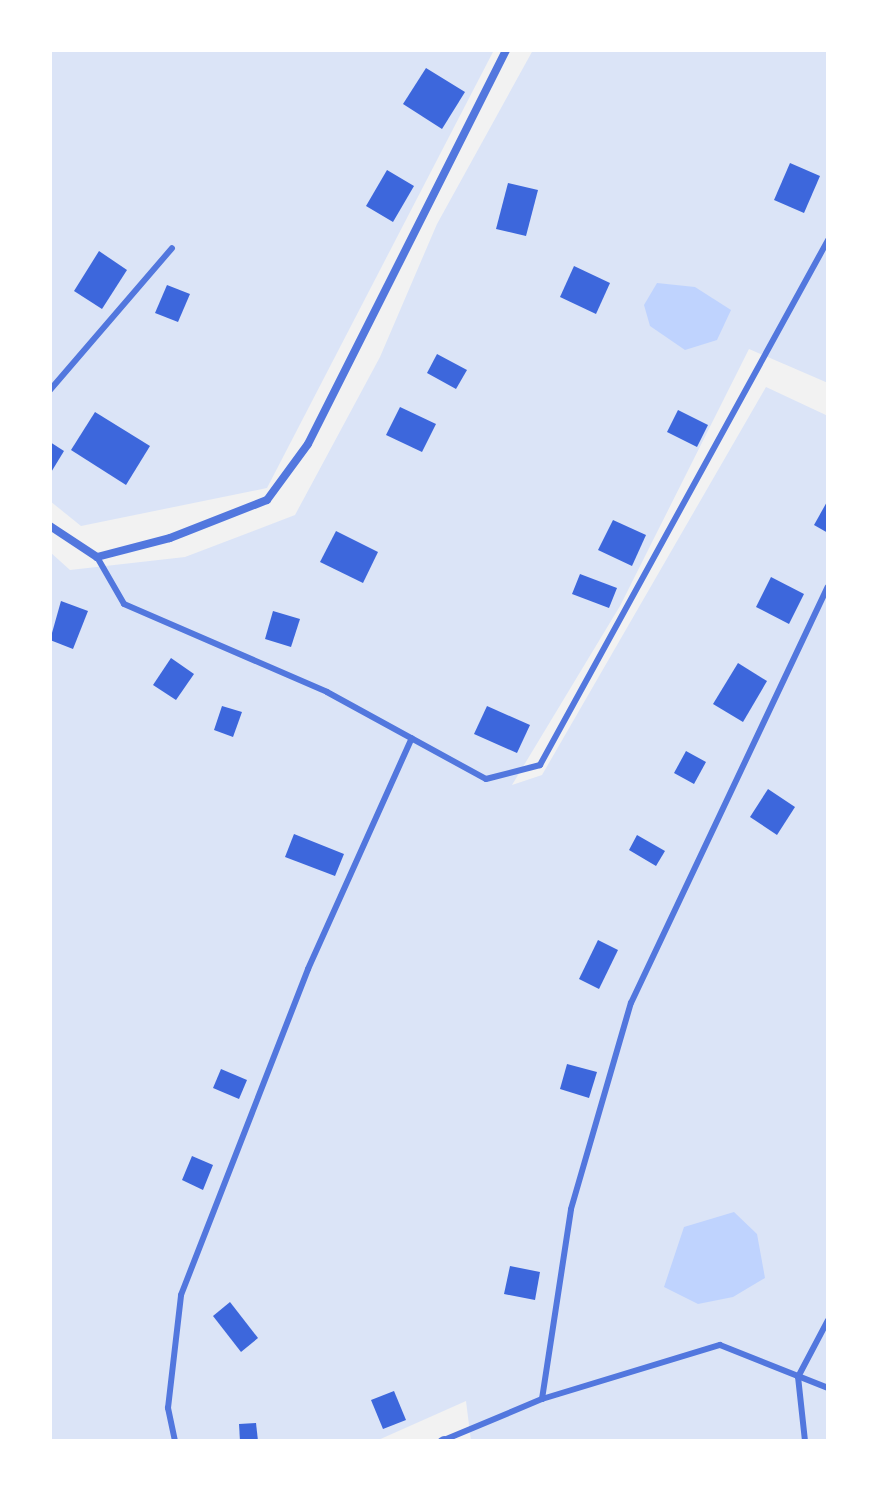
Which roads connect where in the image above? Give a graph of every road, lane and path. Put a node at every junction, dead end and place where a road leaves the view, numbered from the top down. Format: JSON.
{"nodes":[{"id":1,"x":506,"y":50,"type":"edge"},
{"id":2,"x":828,"y":240,"type":"edge"},
{"id":3,"x":172,"y":248,"type":"dead end"},
{"id":4,"x":50,"y":390,"type":"edge"},
{"id":5,"x":50,"y":526,"type":"edge"},
{"id":6,"x":97,"y":557,"type":"junction"},
{"id":7,"x":828,"y":587,"type":"edge"},
{"id":8,"x":412,"y":738,"type":"junction"},
{"id":9,"x":828,"y":1320,"type":"edge"},
{"id":10,"x":798,"y":1377,"type":"junction"},
{"id":11,"x":828,"y":1388,"type":"edge"},
{"id":12,"x":542,"y":1399,"type":"junction"},
{"id":13,"x":443,"y":1440,"type":"edge"},
{"id":14,"x":175,"y":1441,"type":"edge"},
{"id":15,"x":805,"y":1441,"type":"edge"}],
"edges":[{"from":1,"to":6,"type":"street"},
{"from":2,"to":8,"type":"lane"},
{"from":3,"to":4,"type":"lane"},
{"from":5,"to":6,"type":"street"},
{"from":6,"to":8,"type":"lane"},
{"from":7,"to":12,"type":"lane"},
{"from":8,"to":14,"type":"lane"},
{"from":9,"to":10,"type":"lane"},
{"from":10,"to":11,"type":"lane"},
{"from":10,"to":12,"type":"lane"},
{"from":10,"to":15,"type":"lane"},
{"from":12,"to":13,"type":"lane"}]}
